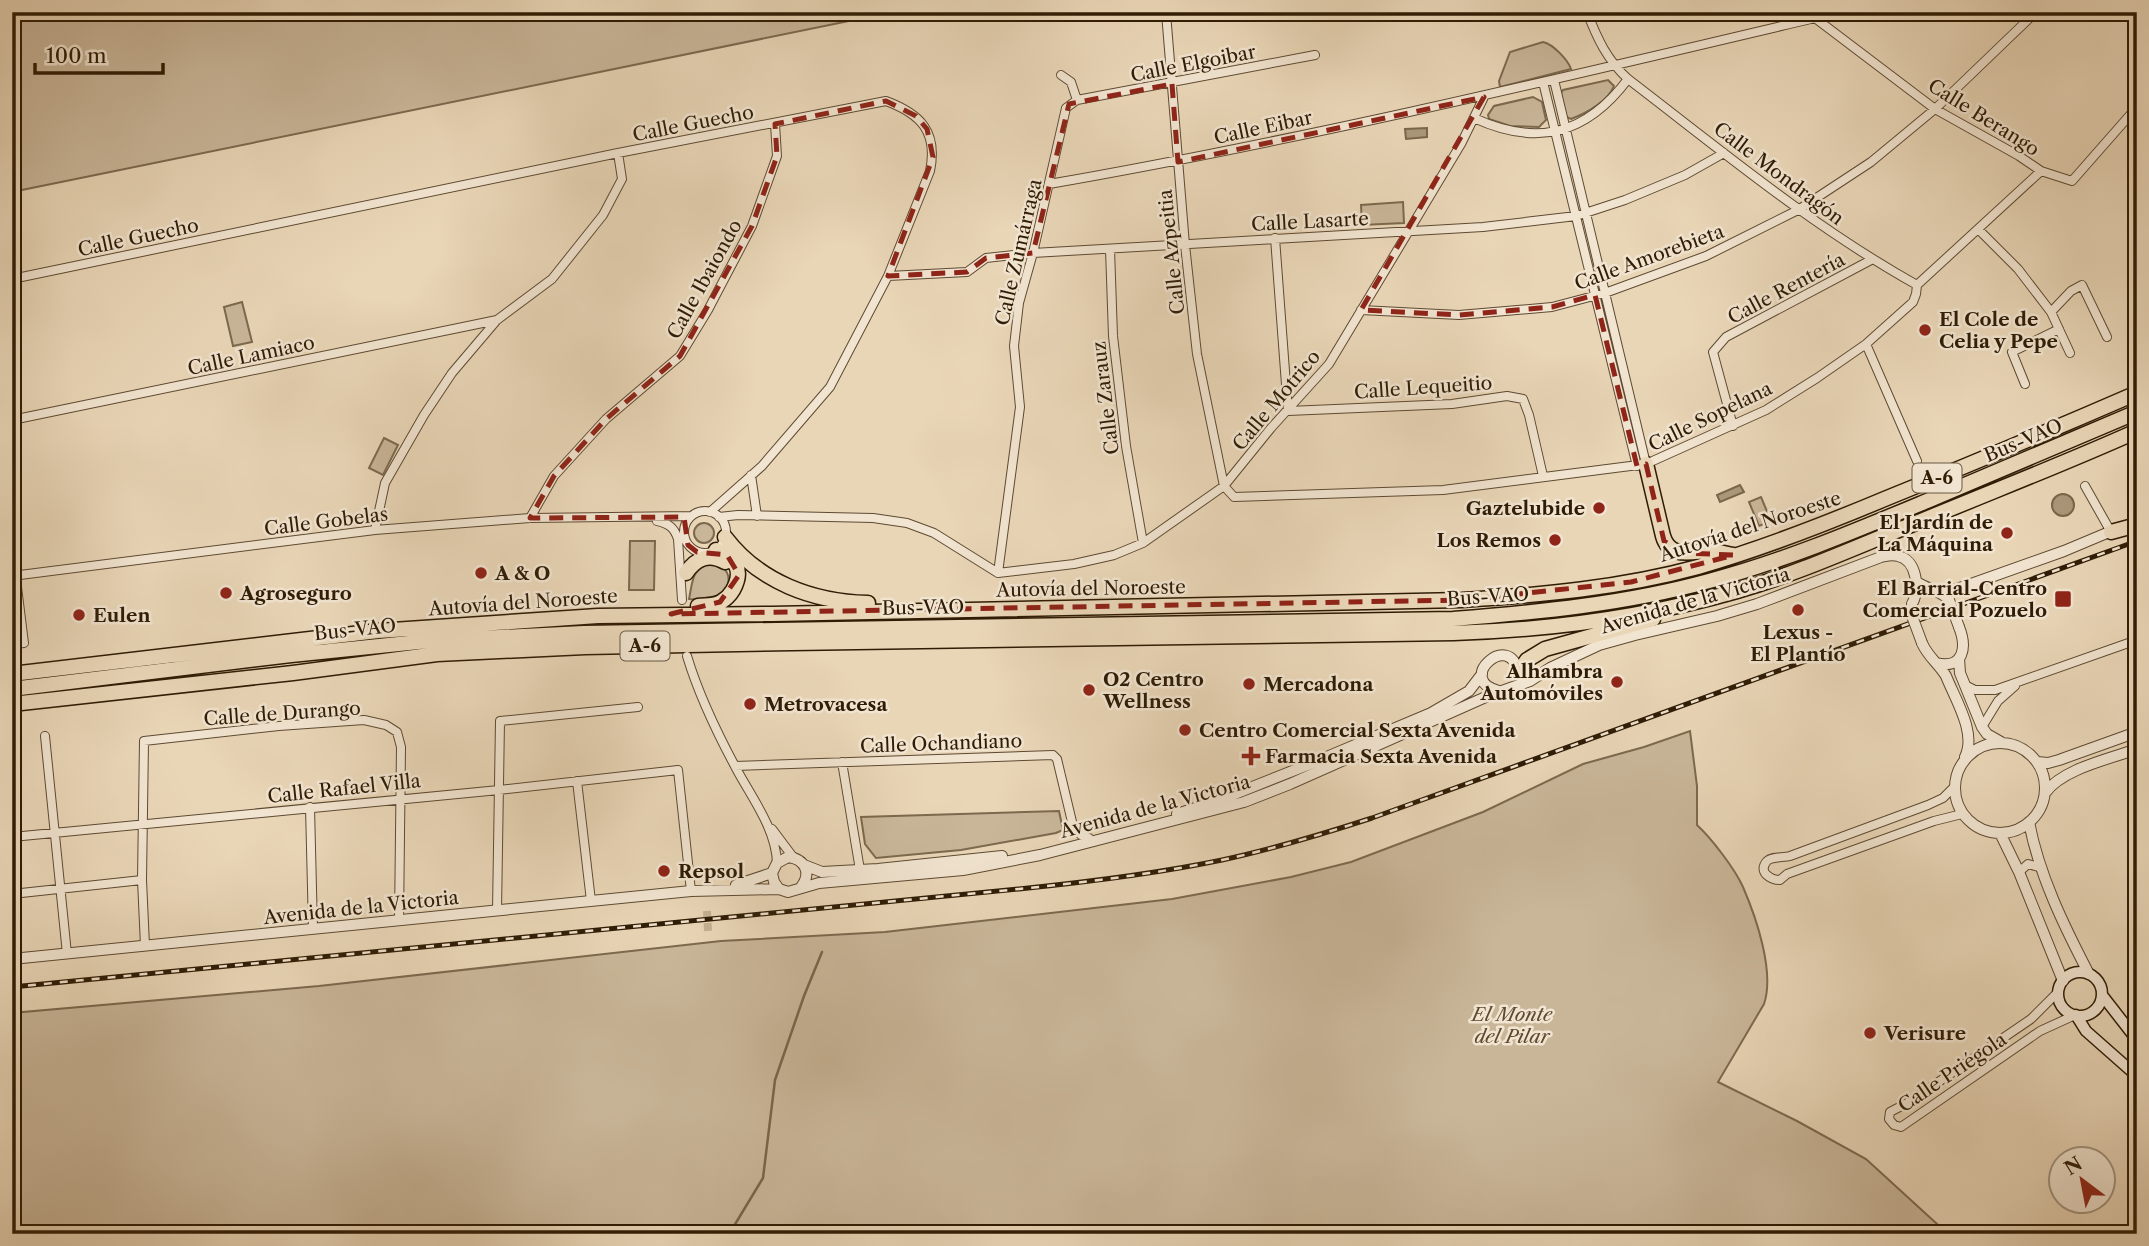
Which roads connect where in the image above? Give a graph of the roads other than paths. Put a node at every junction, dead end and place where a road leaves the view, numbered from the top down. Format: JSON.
{"nodes":[{"id":1,"x":1587,"y":12,"type":"edge"},
{"id":2,"x":2036,"y":12,"type":"edge"},
{"id":3,"x":1168,"y":13,"type":"edge"},
{"id":4,"x":1152,"y":16,"type":"dead end"},
{"id":5,"x":1315,"y":55,"type":"dead end"},
{"id":6,"x":1613,"y":66,"type":"junction"},
{"id":7,"x":1060,"y":75,"type":"dead end"},
{"id":8,"x":1628,"y":79,"type":"junction"},
{"id":9,"x":1554,"y":80,"type":"junction"},
{"id":10,"x":1543,"y":82,"type":"junction"},
{"id":11,"x":1172,"y":83,"type":"junction"},
{"id":12,"x":1483,"y":97,"type":"junction"},
{"id":13,"x":1077,"y":100,"type":"junction"},
{"id":14,"x":2137,"y":107,"type":"edge"},
{"id":15,"x":1935,"y":109,"type":"junction"},
{"id":16,"x":1474,"y":118,"type":"junction"},
{"id":17,"x":775,"y":124,"type":"junction"},
{"id":18,"x":1565,"y":128,"type":"junction"},
{"id":19,"x":1554,"y":131,"type":"junction"},
{"id":20,"x":618,"y":153,"type":"junction"},
{"id":21,"x":1724,"y":153,"type":"junction"},
{"id":22,"x":1178,"y":162,"type":"junction"},
{"id":23,"x":2041,"y":171,"type":"junction"},
{"id":24,"x":1049,"y":184,"type":"junction"},
{"id":25,"x":1798,"y":210,"type":"junction"},
{"id":26,"x":1585,"y":214,"type":"junction"},
{"id":27,"x":1576,"y":216,"type":"junction"},
{"id":28,"x":1978,"y":229,"type":"junction"},
{"id":29,"x":1408,"y":232,"type":"junction"},
{"id":30,"x":1275,"y":238,"type":"junction"},
{"id":31,"x":1185,"y":245,"type":"junction"},
{"id":32,"x":1110,"y":249,"type":"junction"},
{"id":33,"x":1033,"y":253,"type":"junction"},
{"id":34,"x":1871,"y":260,"type":"junction"},
{"id":35,"x":888,"y":276,"type":"junction"},
{"id":36,"x":12,"y":279,"type":"edge"},
{"id":37,"x":1917,"y":285,"type":"junction"},
{"id":38,"x":1600,"y":294,"type":"junction"},
{"id":39,"x":1361,"y":310,"type":"junction"},
{"id":40,"x":2051,"y":312,"type":"junction"},
{"id":41,"x":497,"y":320,"type":"junction"},
{"id":42,"x":2059,"y":329,"type":"junction"},
{"id":43,"x":2107,"y":337,"type":"dead end"},
{"id":44,"x":1866,"y":344,"type":"junction"},
{"id":45,"x":2070,"y":354,"type":"dead end"},
{"id":46,"x":2025,"y":384,"type":"dead end"},
{"id":47,"x":2137,"y":393,"type":"edge"},
{"id":48,"x":1288,"y":411,"type":"junction"},
{"id":49,"x":2137,"y":412,"type":"edge"},
{"id":50,"x":12,"y":420,"type":"edge"},
{"id":51,"x":1733,"y":426,"type":"junction"},
{"id":52,"x":2137,"y":431,"type":"edge"},
{"id":53,"x":2121,"y":438,"type":"junction"},
{"id":54,"x":2137,"y":439,"type":"edge"},
{"id":55,"x":1917,"y":461,"type":"dead end"},
{"id":56,"x":1641,"y":465,"type":"junction"},
{"id":57,"x":751,"y":475,"type":"junction"},
{"id":58,"x":1543,"y":476,"type":"junction"},
{"id":59,"x":1224,"y":486,"type":"junction"},
{"id":60,"x":2085,"y":486,"type":"dead end"},
{"id":61,"x":710,"y":512,"type":"junction"},
{"id":62,"x":691,"y":516,"type":"junction"},
{"id":63,"x":753,"y":516,"type":"junction"},
{"id":64,"x":719,"y":517,"type":"junction"},
{"id":65,"x":530,"y":518,"type":"junction"},
{"id":66,"x":646,"y":518,"type":"junction"},
{"id":67,"x":662,"y":518,"type":"junction"},
{"id":68,"x":2137,"y":519,"type":"edge"},
{"id":69,"x":2137,"y":525,"type":"edge"},
{"id":70,"x":375,"y":530,"type":"junction"},
{"id":71,"x":684,"y":530,"type":"junction"},
{"id":72,"x":2112,"y":531,"type":"junction"},
{"id":73,"x":726,"y":533,"type":"junction"},
{"id":74,"x":685,"y":540,"type":"junction"},
{"id":75,"x":1143,"y":543,"type":"junction"},
{"id":76,"x":12,"y":547,"type":"edge"},
{"id":77,"x":716,"y":550,"type":"junction"},
{"id":78,"x":697,"y":552,"type":"junction"},
{"id":79,"x":1734,"y":555,"type":"junction"},
{"id":80,"x":998,"y":573,"type":"junction"},
{"id":81,"x":14,"y":575,"type":"edge"},
{"id":82,"x":683,"y":576,"type":"junction"},
{"id":83,"x":1917,"y":582,"type":"junction"},
{"id":84,"x":733,"y":589,"type":"junction"},
{"id":85,"x":1932,"y":590,"type":"junction"},
{"id":86,"x":1946,"y":597,"type":"junction"},
{"id":87,"x":1914,"y":601,"type":"junction"},
{"id":88,"x":1696,"y":602,"type":"junction"},
{"id":89,"x":899,"y":611,"type":"junction"},
{"id":90,"x":671,"y":614,"type":"junction"},
{"id":91,"x":12,"y":629,"type":"edge"},
{"id":92,"x":2137,"y":640,"type":"edge"},
{"id":93,"x":687,"y":656,"type":"dead end"},
{"id":94,"x":1959,"y":658,"type":"junction"},
{"id":95,"x":1936,"y":663,"type":"junction"},
{"id":96,"x":1550,"y":668,"type":"junction"},
{"id":97,"x":1518,"y":670,"type":"junction"},
{"id":98,"x":12,"y":674,"type":"edge"},
{"id":99,"x":1482,"y":674,"type":"junction"},
{"id":100,"x":2022,"y":680,"type":"junction"},
{"id":101,"x":1965,"y":685,"type":"junction"},
{"id":102,"x":12,"y":689,"type":"edge"},
{"id":103,"x":1504,"y":690,"type":"junction"},
{"id":104,"x":12,"y":704,"type":"edge"},
{"id":105,"x":638,"y":707,"type":"dead end"},
{"id":106,"x":1982,"y":727,"type":"junction"},
{"id":107,"x":2137,"y":734,"type":"edge"},
{"id":108,"x":44,"y":736,"type":"dead end"},
{"id":109,"x":2001,"y":743,"type":"junction"},
{"id":110,"x":2137,"y":750,"type":"edge"},
{"id":111,"x":1963,"y":761,"type":"junction"},
{"id":112,"x":842,"y":762,"type":"junction"},
{"id":113,"x":2037,"y":762,"type":"junction"},
{"id":114,"x":735,"y":766,"type":"junction"},
{"id":115,"x":2085,"y":768,"type":"junction"},
{"id":116,"x":578,"y":781,"type":"junction"},
{"id":117,"x":1954,"y":787,"type":"junction"},
{"id":118,"x":499,"y":790,"type":"junction"},
{"id":119,"x":2045,"y":793,"type":"junction"},
{"id":120,"x":400,"y":798,"type":"junction"},
{"id":121,"x":310,"y":807,"type":"junction"},
{"id":122,"x":1962,"y":814,"type":"junction"},
{"id":123,"x":765,"y":821,"type":"junction"},
{"id":124,"x":2029,"y":822,"type":"junction"},
{"id":125,"x":142,"y":824,"type":"junction"},
{"id":126,"x":54,"y":833,"type":"junction"},
{"id":127,"x":2000,"y":833,"type":"junction"},
{"id":128,"x":12,"y":837,"type":"edge"},
{"id":129,"x":1089,"y":838,"type":"junction"},
{"id":130,"x":793,"y":858,"type":"junction"},
{"id":131,"x":777,"y":863,"type":"junction"},
{"id":132,"x":804,"y":865,"type":"junction"},
{"id":133,"x":2042,"y":868,"type":"junction"},
{"id":134,"x":860,"y":870,"type":"junction"},
{"id":135,"x":2019,"y":872,"type":"junction"},
{"id":136,"x":772,"y":873,"type":"junction"},
{"id":137,"x":142,"y":880,"type":"junction"},
{"id":138,"x":801,"y":887,"type":"junction"},
{"id":139,"x":713,"y":889,"type":"junction"},
{"id":140,"x":779,"y":889,"type":"junction"},
{"id":141,"x":60,"y":890,"type":"junction"},
{"id":142,"x":691,"y":891,"type":"junction"},
{"id":143,"x":12,"y":894,"type":"edge"},
{"id":144,"x":591,"y":901,"type":"junction"},
{"id":145,"x":497,"y":911,"type":"junction"},
{"id":146,"x":399,"y":921,"type":"junction"},
{"id":147,"x":313,"y":929,"type":"junction"},
{"id":148,"x":145,"y":946,"type":"junction"},
{"id":149,"x":67,"y":954,"type":"junction"},
{"id":150,"x":12,"y":959,"type":"edge"},
{"id":151,"x":2088,"y":974,"type":"junction"},
{"id":152,"x":2063,"y":981,"type":"junction"},
{"id":153,"x":2058,"y":992,"type":"junction"},
{"id":154,"x":2102,"y":995,"type":"junction"},
{"id":155,"x":2075,"y":1015,"type":"junction"},
{"id":156,"x":2137,"y":1040,"type":"edge"},
{"id":157,"x":2137,"y":1076,"type":"edge"}],
"edges":[{"from":1,"to":6,"type":"street","name":"Calle Mondragón"},
{"from":2,"to":15,"type":"street","name":"Calle Amorebieta"},
{"from":3,"to":4,"type":"street"},
{"from":3,"to":11,"type":"street","name":"Calle Azpeitia"},
{"from":5,"to":11,"type":"street","name":"Calle Elgoibar"},
{"from":6,"to":8,"type":"street","name":"Calle Mondragón"},
{"from":6,"to":9,"type":"street","name":"Calle Eibar"},
{"from":6,"to":15,"type":"street","name":"Calle Berango"},
{"from":7,"to":13,"type":"street"},
{"from":8,"to":18,"type":"street"},
{"from":8,"to":21,"type":"street","name":"Calle Mondragón"},
{"from":9,"to":10,"type":"street","name":"Calle Eibar"},
{"from":9,"to":18,"type":"street"},
{"from":10,"to":12,"type":"street","name":"Calle Eibar"},
{"from":10,"to":19,"type":"street"},
{"from":11,"to":13,"type":"street","name":"Calle Elgoibar"},
{"from":11,"to":22,"type":"street","name":"Calle Azpeitia"},
{"from":12,"to":16,"type":"street","name":"Calle Motrico"},
{"from":12,"to":22,"type":"street","name":"Calle Eibar"},
{"from":13,"to":24,"type":"street","name":"Calle Zumárraga"},
{"from":14,"to":23,"type":"street","name":"Calle Berango"},
{"from":15,"to":23,"type":"street","name":"Calle Berango"},
{"from":15,"to":25,"type":"street","name":"Calle Amorebieta"},
{"from":16,"to":19,"type":"street"},
{"from":16,"to":29,"type":"street","name":"Calle Motrico"},
{"from":17,"to":20,"type":"street","name":"Calle Guecho"},
{"from":17,"to":35,"type":"street","name":"Calle Guecho"},
{"from":17,"to":65,"type":"street","name":"Calle Ibaiondo"},
{"from":18,"to":19,"type":"street"},
{"from":18,"to":26,"type":"street"},
{"from":19,"to":27,"type":"street"},
{"from":20,"to":36,"type":"street","name":"Calle Guecho"},
{"from":20,"to":41,"type":"street"},
{"from":21,"to":25,"type":"street","name":"Calle Mondragón"},
{"from":21,"to":26,"type":"street","name":"Calle Lasarte"},
{"from":22,"to":24,"type":"street","name":"Calle Eibar"},
{"from":22,"to":31,"type":"street","name":"Calle Azpeitia"},
{"from":23,"to":28,"type":"street","name":"Calle Sopelana"},
{"from":24,"to":33,"type":"street","name":"Calle Zumárraga"},
{"from":25,"to":34,"type":"street","name":"Calle Mondragón"},
{"from":25,"to":38,"type":"street","name":"Calle Amorebieta"},
{"from":26,"to":27,"type":"street","name":"Calle Lasarte"},
{"from":26,"to":38,"type":"street"},
{"from":27,"to":29,"type":"street","name":"Calle Lasarte"},
{"from":27,"to":38,"type":"street"},
{"from":28,"to":37,"type":"street","name":"Calle Sopelana"},
{"from":28,"to":40,"type":"street"},
{"from":29,"to":30,"type":"street","name":"Calle Lasarte"},
{"from":29,"to":39,"type":"street","name":"Calle Motrico"},
{"from":30,"to":31,"type":"street","name":"Calle Lasarte"},
{"from":30,"to":48,"type":"street"},
{"from":31,"to":32,"type":"street","name":"Calle Lasarte"},
{"from":31,"to":59,"type":"street","name":"Calle Azpeitia"},
{"from":32,"to":33,"type":"street","name":"Calle Lasarte"},
{"from":32,"to":75,"type":"street","name":"Calle Zarauz"},
{"from":33,"to":35,"type":"street","name":"Calle Lasarte"},
{"from":33,"to":80,"type":"street","name":"Calle Zumárraga"},
{"from":34,"to":37,"type":"street","name":"Calle Mondragón"},
{"from":34,"to":51,"type":"street","name":"Calle Rentería"},
{"from":35,"to":57,"type":"street","name":"Calle Guecho"},
{"from":37,"to":44,"type":"street","name":"Calle Sopelana"},
{"from":38,"to":39,"type":"street","name":"Calle Amorebieta"},
{"from":38,"to":56,"type":"street"},
{"from":39,"to":48,"type":"street","name":"Calle Motrico"},
{"from":40,"to":42,"type":"street"},
{"from":40,"to":43,"type":"street"},
{"from":41,"to":50,"type":"street","name":"Calle Lamiaco"},
{"from":41,"to":70,"type":"street"},
{"from":42,"to":45,"type":"street"},
{"from":42,"to":46,"type":"street"},
{"from":44,"to":51,"type":"street","name":"Calle Sopelana"},
{"from":44,"to":55,"type":"street"},
{"from":47,"to":79,"type":"highway","name":"Autovía del Noroeste","number":"A-6"},
{"from":48,"to":58,"type":"street","name":"Calle Lequeitio"},
{"from":48,"to":59,"type":"street","name":"Calle Motrico"},
{"from":49,"to":102,"type":"highway","name":"Bus-VAO"},
{"from":51,"to":56,"type":"street","name":"Calle Sopelana"},
{"from":52,"to":53,"type":"highway","number":"A-6"},
{"from":53,"to":54,"type":"highway"},
{"from":53,"to":88,"type":"highway","number":"A-6"},
{"from":56,"to":58,"type":"street","name":"Calle Sopelana"},
{"from":56,"to":79,"type":"highway"},
{"from":57,"to":61,"type":"street","name":"Calle Guecho"},
{"from":57,"to":63,"type":"street"},
{"from":58,"to":59,"type":"street","name":"Calle Sopelana"},
{"from":59,"to":75,"type":"street","name":"Calle Motrico"},
{"from":60,"to":72,"type":"street"},
{"from":61,"to":62,"type":"street"},
{"from":61,"to":64,"type":"street"},
{"from":62,"to":67,"type":"street","name":"Calle Gobelas"},
{"from":62,"to":71,"type":"street"},
{"from":63,"to":64,"type":"street"},
{"from":63,"to":73,"type":"street"},
{"from":63,"to":80,"type":"street"},
{"from":64,"to":73,"type":"street"},
{"from":65,"to":66,"type":"street","name":"Calle Gobelas"},
{"from":65,"to":70,"type":"street","name":"Calle Gobelas"},
{"from":66,"to":67,"type":"street","name":"Calle Gobelas"},
{"from":66,"to":82,"type":"street","name":"Calle Gobelas"},
{"from":67,"to":71,"type":"street","name":"Calle Gobelas"},
{"from":68,"to":72,"type":"street"},
{"from":69,"to":72,"type":"highway"},
{"from":70,"to":81,"type":"street","name":"Calle Gobelas"},
{"from":71,"to":74,"type":"street"},
{"from":72,"to":86,"type":"street"},
{"from":73,"to":77,"type":"street"},
{"from":73,"to":89,"type":"highway"},
{"from":74,"to":78,"type":"street"},
{"from":74,"to":82,"type":"street"},
{"from":75,"to":80,"type":"street","name":"Calle Motrico"},
{"from":76,"to":81,"type":"street"},
{"from":77,"to":78,"type":"street"},
{"from":77,"to":84,"type":"highway"},
{"from":78,"to":82,"type":"street"},
{"from":79,"to":89,"type":"highway","name":"Autovía del Noroeste","number":"A-6"},
{"from":81,"to":91,"type":"street"},
{"from":82,"to":84,"type":"highway"},
{"from":83,"to":85,"type":"street"},
{"from":83,"to":87,"type":"street"},
{"from":83,"to":96,"type":"street","name":"Avenida de la Victoria"},
{"from":84,"to":90,"type":"highway"},
{"from":85,"to":86,"type":"street"},
{"from":85,"to":87,"type":"street"},
{"from":86,"to":94,"type":"street","bridge":true},
{"from":87,"to":95,"type":"street","bridge":true},
{"from":88,"to":97,"type":"highway"},
{"from":88,"to":104,"type":"highway","number":"A-6"},
{"from":89,"to":90,"type":"highway","name":"Autovía del Noroeste","number":"A-6"},
{"from":90,"to":98,"type":"highway","name":"Autovía del Noroeste","number":"A-6"},
{"from":92,"to":100,"type":"street"},
{"from":93,"to":114,"type":"street"},
{"from":94,"to":95,"type":"street"},
{"from":94,"to":101,"type":"street"},
{"from":95,"to":111,"type":"street"},
{"from":96,"to":97,"type":"street","name":"Avenida de la Victoria"},
{"from":96,"to":103,"type":"street","name":"Avenida de la Victoria"},
{"from":97,"to":99,"type":"street"},
{"from":97,"to":103,"type":"street"},
{"from":99,"to":103,"type":"street"},
{"from":99,"to":129,"type":"street","name":"Avenida de la Victoria"},
{"from":100,"to":101,"type":"street"},
{"from":100,"to":106,"type":"street"},
{"from":101,"to":106,"type":"street"},
{"from":103,"to":138,"type":"street","name":"Avenida de la Victoria"},
{"from":105,"to":118,"type":"street"},
{"from":106,"to":109,"type":"street"},
{"from":107,"to":113,"type":"street"},
{"from":107,"to":115,"type":"street"},
{"from":108,"to":126,"type":"street"},
{"from":109,"to":111,"type":"street"},
{"from":109,"to":113,"type":"street"},
{"from":110,"to":115,"type":"street"},
{"from":111,"to":117,"type":"street"},
{"from":112,"to":114,"type":"street","name":"Calle Ochandiano"},
{"from":112,"to":129,"type":"street","name":"Calle Ochandiano"},
{"from":112,"to":134,"type":"street"},
{"from":113,"to":119,"type":"street"},
{"from":114,"to":123,"type":"street"},
{"from":115,"to":119,"type":"street"},
{"from":116,"to":118,"type":"street","name":"Calle Rafael Villa"},
{"from":116,"to":142,"type":"street","name":"Calle Rafael Villa"},
{"from":116,"to":144,"type":"street"},
{"from":117,"to":122,"type":"street"},
{"from":117,"to":122,"type":"street"},
{"from":118,"to":120,"type":"street","name":"Calle Rafael Villa"},
{"from":118,"to":145,"type":"street"},
{"from":119,"to":124,"type":"street"},
{"from":120,"to":121,"type":"street","name":"Calle Rafael Villa"},
{"from":120,"to":125,"type":"street","name":"Calle de Durango"},
{"from":120,"to":146,"type":"street","name":"Calle de Durango"},
{"from":121,"to":125,"type":"street","name":"Calle Rafael Villa"},
{"from":121,"to":147,"type":"street"},
{"from":122,"to":127,"type":"street"},
{"from":123,"to":130,"type":"street"},
{"from":123,"to":131,"type":"street"},
{"from":124,"to":127,"type":"street"},
{"from":124,"to":133,"type":"street"},
{"from":125,"to":126,"type":"street","name":"Calle Rafael Villa"},
{"from":125,"to":137,"type":"street"},
{"from":126,"to":128,"type":"street","name":"Calle Rafael Villa"},
{"from":126,"to":141,"type":"street"},
{"from":127,"to":135,"type":"street"},
{"from":129,"to":134,"type":"street","name":"Avenida de la Victoria"},
{"from":130,"to":131,"type":"street"},
{"from":130,"to":132,"type":"street"},
{"from":131,"to":136,"type":"street"},
{"from":132,"to":134,"type":"street","name":"Avenida de la Victoria"},
{"from":132,"to":138,"type":"street"},
{"from":133,"to":135,"type":"street"},
{"from":133,"to":151,"type":"street"},
{"from":135,"to":152,"type":"street"},
{"from":136,"to":139,"type":"street","name":"Avenida de la Victoria"},
{"from":136,"to":140,"type":"street"},
{"from":137,"to":141,"type":"street"},
{"from":137,"to":148,"type":"street"},
{"from":138,"to":140,"type":"street"},
{"from":139,"to":140,"type":"street","name":"Avenida de la Victoria"},
{"from":139,"to":142,"type":"street","name":"Avenida de la Victoria"},
{"from":141,"to":143,"type":"street"},
{"from":141,"to":149,"type":"street"},
{"from":142,"to":144,"type":"street","name":"Avenida de la Victoria"},
{"from":144,"to":145,"type":"street","name":"Avenida de la Victoria"},
{"from":145,"to":146,"type":"street","name":"Avenida de la Victoria"},
{"from":146,"to":147,"type":"street","name":"Avenida de la Victoria"},
{"from":147,"to":148,"type":"street","name":"Avenida de la Victoria"},
{"from":148,"to":149,"type":"street","name":"Avenida de la Victoria"},
{"from":149,"to":150,"type":"street","name":"Avenida de la Victoria"},
{"from":151,"to":152,"type":"main road"},
{"from":151,"to":154,"type":"main road"},
{"from":152,"to":153,"type":"main road"},
{"from":153,"to":155,"type":"main road"},
{"from":153,"to":155,"type":"street","name":"Calle Priégola"},
{"from":154,"to":155,"type":"main road"},
{"from":154,"to":156,"type":"main road"},
{"from":155,"to":157,"type":"main road"}]}
